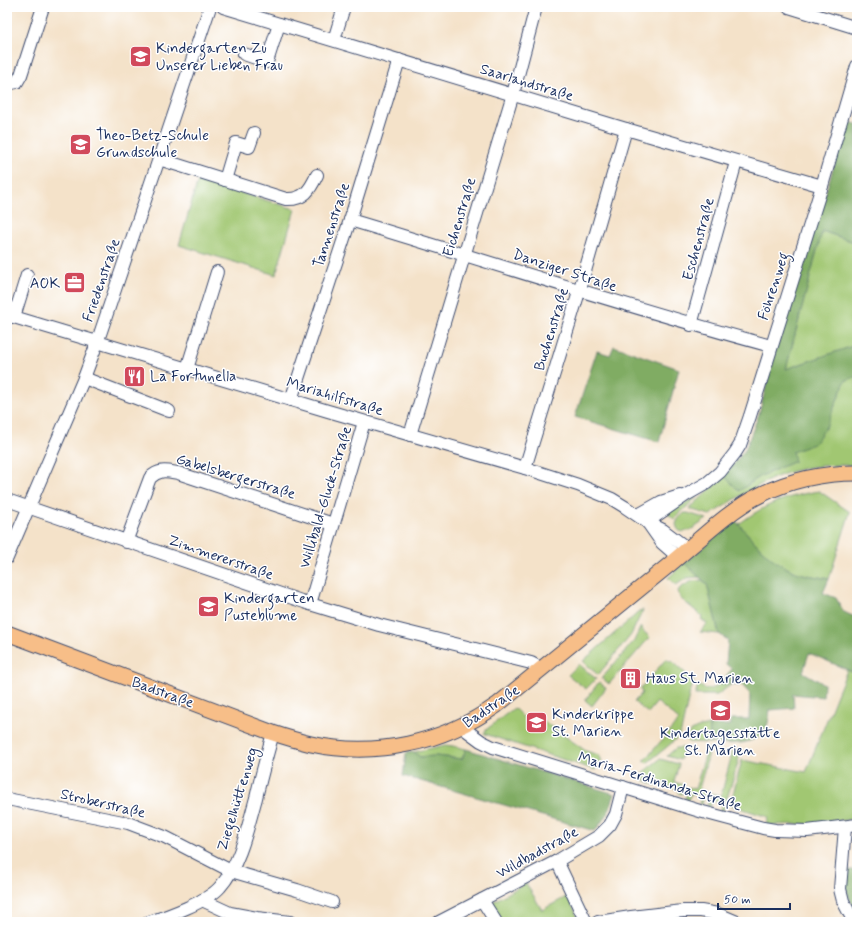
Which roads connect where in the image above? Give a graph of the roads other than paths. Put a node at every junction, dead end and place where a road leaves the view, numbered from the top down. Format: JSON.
{"nodes":[{"id":1,"x":43,"y":7,"type":"edge"},
{"id":2,"x":210,"y":7,"type":"edge"},
{"id":3,"x":223,"y":7,"type":"edge"},
{"id":4,"x":344,"y":7,"type":"edge"},
{"id":5,"x":536,"y":7,"type":"edge"},
{"id":6,"x":789,"y":7,"type":"edge"},
{"id":7,"x":279,"y":24,"type":"junction"},
{"id":8,"x":857,"y":28,"type":"edge"},
{"id":9,"x":334,"y":40,"type":"junction"},
{"id":10,"x":244,"y":54,"type":"dead end"},
{"id":11,"x":399,"y":60,"type":"junction"},
{"id":12,"x":857,"y":66,"type":"edge"},
{"id":13,"x":7,"y":84,"type":"edge"},
{"id":14,"x":513,"y":94,"type":"junction"},
{"id":15,"x":626,"y":129,"type":"junction"},
{"id":16,"x":254,"y":133,"type":"dead end"},
{"id":17,"x":160,"y":159,"type":"junction"},
{"id":18,"x":736,"y":162,"type":"junction"},
{"id":19,"x":317,"y":174,"type":"dead end"},
{"id":20,"x":225,"y":180,"type":"junction"},
{"id":21,"x":822,"y":186,"type":"junction"},
{"id":22,"x":350,"y":220,"type":"junction"},
{"id":23,"x":464,"y":254,"type":"junction"},
{"id":24,"x":217,"y":272,"type":"dead end"},
{"id":25,"x":26,"y":275,"type":"dead end"},
{"id":26,"x":579,"y":292,"type":"junction"},
{"id":27,"x":10,"y":316,"type":"edge"},
{"id":28,"x":691,"y":325,"type":"junction"},
{"id":29,"x":97,"y":343,"type":"junction"},
{"id":30,"x":771,"y":346,"type":"junction"},
{"id":31,"x":187,"y":369,"type":"junction"},
{"id":32,"x":84,"y":378,"type":"junction"},
{"id":33,"x":291,"y":400,"type":"junction"},
{"id":34,"x":169,"y":411,"type":"dead end"},
{"id":35,"x":364,"y":422,"type":"junction"},
{"id":36,"x":410,"y":435,"type":"junction"},
{"id":37,"x":525,"y":468,"type":"junction"},
{"id":38,"x":857,"y":473,"type":"edge"},
{"id":39,"x":7,"y":500,"type":"edge"},
{"id":40,"x":28,"y":508,"type":"junction"},
{"id":41,"x":642,"y":518,"type":"junction"},
{"id":42,"x":333,"y":524,"type":"junction"},
{"id":43,"x":126,"y":542,"type":"junction"},
{"id":44,"x":683,"y":553,"type":"junction"},
{"id":45,"x":7,"y":558,"type":"edge"},
{"id":46,"x":310,"y":604,"type":"junction"},
{"id":47,"x":7,"y":633,"type":"edge"},
{"id":48,"x":542,"y":669,"type":"junction"},
{"id":49,"x":462,"y":726,"type":"junction"},
{"id":50,"x":273,"y":733,"type":"junction"},
{"id":51,"x":623,"y":786,"type":"junction"},
{"id":52,"x":7,"y":799,"type":"edge"},
{"id":53,"x":857,"y":825,"type":"edge"},
{"id":54,"x":845,"y":828,"type":"junction"},
{"id":55,"x":557,"y":861,"type":"junction"},
{"id":56,"x":231,"y":871,"type":"junction"},
{"id":57,"x":202,"y":900,"type":"junction"},
{"id":58,"x":482,"y":900,"type":"junction"},
{"id":59,"x":332,"y":902,"type":"dead end"},
{"id":60,"x":149,"y":922,"type":"edge"},
{"id":61,"x":290,"y":922,"type":"edge"},
{"id":62,"x":439,"y":922,"type":"edge"},
{"id":63,"x":496,"y":922,"type":"edge"},
{"id":64,"x":586,"y":922,"type":"edge"},
{"id":65,"x":598,"y":922,"type":"edge"},
{"id":66,"x":736,"y":922,"type":"edge"},
{"id":67,"x":854,"y":922,"type":"edge"}],
"edges":[{"from":1,"to":13,"type":"street"},
{"from":2,"to":17,"type":"street","name":"Friedenstraße"},
{"from":3,"to":7,"type":"street","name":"Saarlandstraße"},
{"from":4,"to":9,"type":"street"},
{"from":5,"to":14,"type":"street","name":"Eichenstraße"},
{"from":6,"to":8,"type":"street"},
{"from":7,"to":9,"type":"street","name":"Saarlandstraße"},
{"from":7,"to":10,"type":"street"},
{"from":9,"to":11,"type":"street","name":"Saarlandstraße"},
{"from":11,"to":14,"type":"street","name":"Saarlandstraße"},
{"from":11,"to":22,"type":"street","name":"Tannenstraße"},
{"from":12,"to":21,"type":"street","name":"Föhrenweg"},
{"from":14,"to":15,"type":"street","name":"Saarlandstraße"},
{"from":14,"to":23,"type":"street","name":"Eichenstraße"},
{"from":15,"to":18,"type":"street","name":"Saarlandstraße"},
{"from":15,"to":26,"type":"street","name":"Buchenstraße"},
{"from":16,"to":20,"type":"street"},
{"from":17,"to":20,"type":"street"},
{"from":17,"to":29,"type":"street","name":"Friedenstraße"},
{"from":18,"to":21,"type":"street","name":"Saarlandstraße"},
{"from":18,"to":28,"type":"street","name":"Eschenstraße"},
{"from":19,"to":20,"type":"street"},
{"from":21,"to":30,"type":"street","name":"Föhrenweg"},
{"from":22,"to":23,"type":"street","name":"Danziger Straße"},
{"from":22,"to":33,"type":"street","name":"Tannenstraße"},
{"from":23,"to":26,"type":"street","name":"Danziger Straße"},
{"from":23,"to":36,"type":"street","name":"Eichenstraße"},
{"from":24,"to":31,"type":"street"},
{"from":25,"to":27,"type":"street"},
{"from":26,"to":28,"type":"street","name":"Danziger Straße"},
{"from":26,"to":37,"type":"street","name":"Buchenstraße"},
{"from":27,"to":29,"type":"street","name":"Mariahilfstraße"},
{"from":28,"to":30,"type":"street","name":"Danziger Straße"},
{"from":29,"to":31,"type":"street","name":"Mariahilfstraße"},
{"from":29,"to":32,"type":"street","name":"Friedenstraße"},
{"from":30,"to":41,"type":"street","name":"Föhrenweg"},
{"from":31,"to":33,"type":"street","name":"Mariahilfstraße"},
{"from":32,"to":34,"type":"street"},
{"from":32,"to":40,"type":"street","name":"Friedenstraße"},
{"from":33,"to":35,"type":"street","name":"Mariahilfstraße"},
{"from":35,"to":36,"type":"street","name":"Mariahilfstraße"},
{"from":35,"to":42,"type":"street","name":"Willibald-Gluck-Straße"},
{"from":36,"to":37,"type":"street","name":"Mariahilfstraße"},
{"from":37,"to":41,"type":"street","name":"Mariahilfstraße"},
{"from":38,"to":44,"type":"main road","name":"Badstraße"},
{"from":39,"to":40,"type":"street","name":"Zimmererstraße"},
{"from":40,"to":43,"type":"street","name":"Zimmererstraße"},
{"from":40,"to":45,"type":"street","name":"Friedenstraße"},
{"from":41,"to":44,"type":"street","name":"Mariahilfstraße"},
{"from":42,"to":43,"type":"street","name":"Gabelsbergerstraße"},
{"from":42,"to":46,"type":"street","name":"Willibald-Gluck-Straße"},
{"from":43,"to":46,"type":"street","name":"Zimmererstraße"},
{"from":44,"to":48,"type":"main road","name":"Badstraße"},
{"from":46,"to":48,"type":"street","name":"Zimmererstraße"},
{"from":47,"to":50,"type":"main road","name":"Badstraße"},
{"from":48,"to":49,"type":"main road","name":"Badstraße"},
{"from":49,"to":50,"type":"main road","name":"Badstraße"},
{"from":49,"to":51,"type":"street","name":"Maria-Ferdinanda-Straße"},
{"from":50,"to":56,"type":"street","name":"Ziegelhüttenweg"},
{"from":51,"to":54,"type":"street","name":"Maria-Ferdinanda-Straße"},
{"from":51,"to":55,"type":"street","name":"Wildbadstraße"},
{"from":52,"to":56,"type":"street","name":"Stroberstraße"},
{"from":53,"to":54,"type":"street","name":"Maria-Ferdinanda-Straße"},
{"from":54,"to":67,"type":"street"},
{"from":55,"to":58,"type":"street","name":"Wildbadstraße"},
{"from":55,"to":64,"type":"street"},
{"from":56,"to":57,"type":"street","name":"Ziegelhüttenweg"},
{"from":56,"to":59,"type":"street","name":"Stroberstraße"},
{"from":57,"to":60,"type":"street","name":"Ziegelhüttenweg"},
{"from":57,"to":61,"type":"street"},
{"from":58,"to":62,"type":"street","name":"Wildbadstraße"},
{"from":58,"to":63,"type":"street"},
{"from":65,"to":66,"type":"street"}]}
